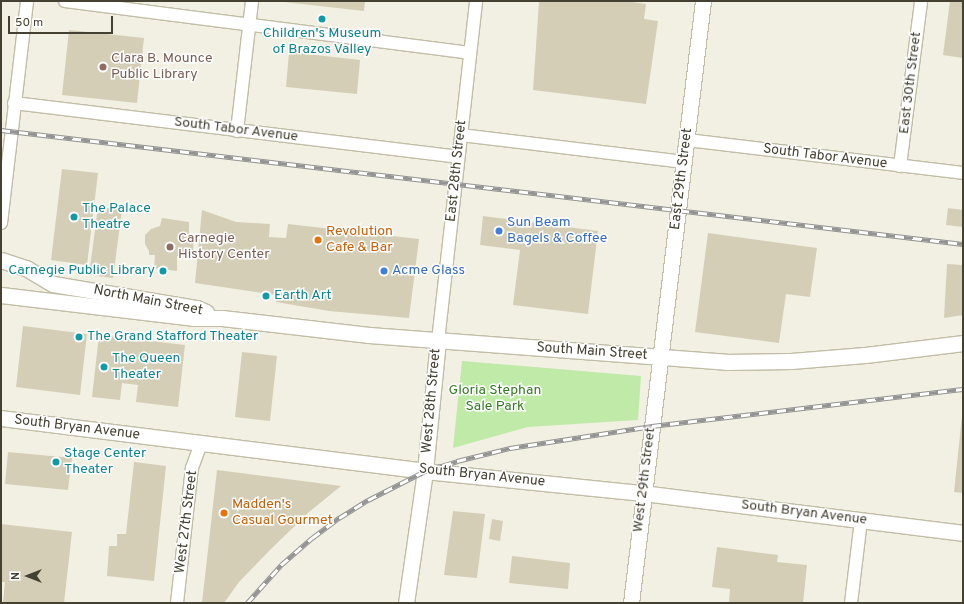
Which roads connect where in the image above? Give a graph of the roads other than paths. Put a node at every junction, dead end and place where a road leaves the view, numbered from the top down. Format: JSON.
{"nodes":[{"id":1,"x":27,"y":1,"type":"edge"},
{"id":2,"x":65,"y":1,"type":"edge"},
{"id":3,"x":252,"y":1,"type":"edge"},
{"id":4,"x":476,"y":1,"type":"edge"},
{"id":5,"x":704,"y":1,"type":"edge"},
{"id":6,"x":921,"y":1,"type":"edge"},
{"id":7,"x":250,"y":25,"type":"junction"},
{"id":8,"x":470,"y":53,"type":"junction"},
{"id":9,"x":14,"y":103,"type":"junction"},
{"id":10,"x":237,"y":131,"type":"junction"},
{"id":11,"x":461,"y":135,"type":"junction"},
{"id":12,"x":687,"y":140,"type":"junction"},
{"id":13,"x":458,"y":157,"type":"junction"},
{"id":14,"x":684,"y":162,"type":"junction"},
{"id":15,"x":900,"y":166,"type":"junction"},
{"id":16,"x":963,"y":173,"type":"edge"},
{"id":17,"x":1,"y":223,"type":"edge"},
{"id":18,"x":1,"y":260,"type":"edge"},
{"id":19,"x":1,"y":295,"type":"edge"},
{"id":20,"x":222,"y":318,"type":"junction"},
{"id":21,"x":438,"y":341,"type":"junction"},
{"id":22,"x":963,"y":343,"type":"edge"},
{"id":23,"x":659,"y":357,"type":"junction"},
{"id":24,"x":1,"y":418,"type":"edge"},
{"id":25,"x":201,"y":443,"type":"junction"},
{"id":26,"x":425,"y":471,"type":"junction"},
{"id":27,"x":643,"y":493,"type":"junction"},
{"id":28,"x":861,"y":520,"type":"junction"},
{"id":29,"x":963,"y":532,"type":"edge"},
{"id":30,"x":177,"y":603,"type":"edge"},
{"id":31,"x":406,"y":603,"type":"edge"},
{"id":32,"x":631,"y":603,"type":"edge"},
{"id":33,"x":851,"y":603,"type":"edge"}],
"edges":[{"from":1,"to":9,"type":"street"},
{"from":2,"to":7,"type":"street"},
{"from":3,"to":7,"type":"street"},
{"from":4,"to":8,"type":"street","name":"East 28th Street"},
{"from":5,"to":12,"type":"street","name":"East 29th Street"},
{"from":6,"to":15,"type":"street","name":"East 30th Street"},
{"from":7,"to":8,"type":"street"},
{"from":7,"to":10,"type":"street"},
{"from":8,"to":11,"type":"street","name":"East 28th Street"},
{"from":9,"to":10,"type":"street","name":"South Tabor Avenue"},
{"from":9,"to":17,"type":"street"},
{"from":10,"to":13,"type":"street","name":"South Tabor Avenue"},
{"from":11,"to":13,"type":"street","name":"East 28th Street"},
{"from":11,"to":14,"type":"street"},
{"from":12,"to":14,"type":"street","name":"East 29th Street"},
{"from":12,"to":15,"type":"street","name":"South Tabor Avenue"},
{"from":13,"to":21,"type":"street","name":"East 28th Street"},
{"from":14,"to":23,"type":"street","name":"East 29th Street"},
{"from":15,"to":16,"type":"street","name":"South Tabor Avenue"},
{"from":18,"to":20,"type":"street","name":"North Main Street"},
{"from":19,"to":20,"type":"street","name":"North Main Street"},
{"from":20,"to":21,"type":"street","name":"South Main Street"},
{"from":21,"to":23,"type":"street","name":"South Main Street"},
{"from":21,"to":26,"type":"street","name":"West 28th Street"},
{"from":22,"to":23,"type":"street","name":"South Main Street"},
{"from":23,"to":27,"type":"street","name":"West 29th Street"},
{"from":24,"to":25,"type":"street","name":"South Bryan Avenue"},
{"from":25,"to":26,"type":"street","name":"South Bryan Avenue"},
{"from":25,"to":30,"type":"street","name":"West 27th Street"},
{"from":26,"to":27,"type":"street","name":"South Bryan Avenue"},
{"from":26,"to":31,"type":"street","name":"West 28th Street"},
{"from":27,"to":28,"type":"street","name":"South Bryan Avenue"},
{"from":27,"to":32,"type":"street","name":"West 29th Street"},
{"from":28,"to":29,"type":"street","name":"South Bryan Avenue"},
{"from":28,"to":33,"type":"street"}]}
